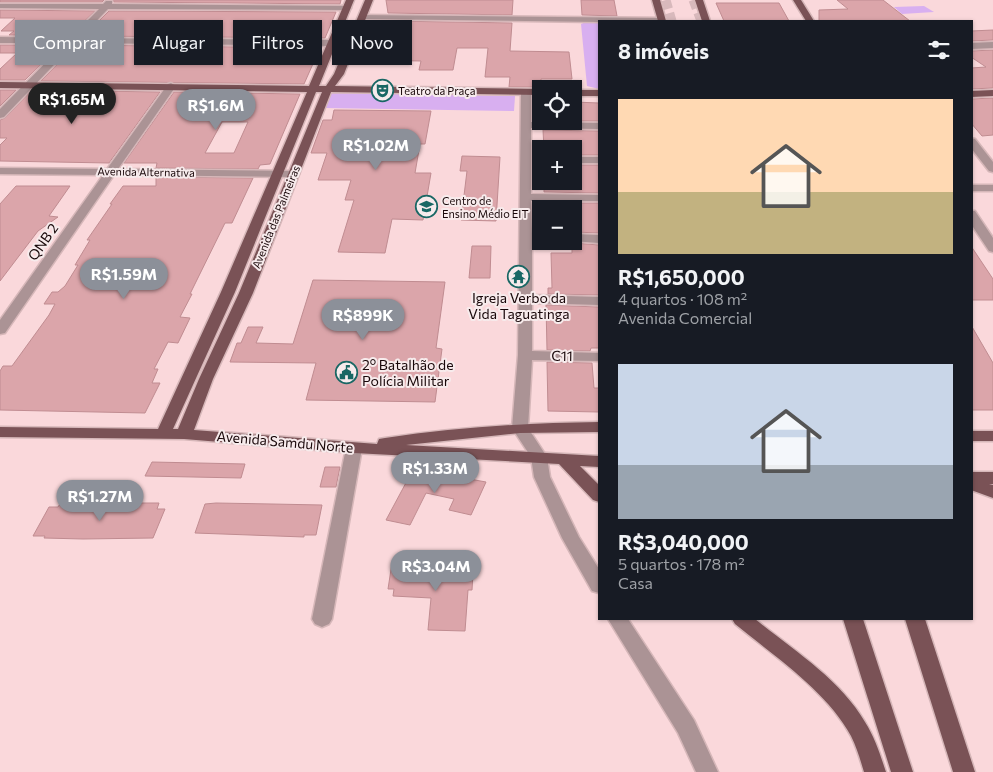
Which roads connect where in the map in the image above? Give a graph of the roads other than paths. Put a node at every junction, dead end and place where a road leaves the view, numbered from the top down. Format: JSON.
{"nodes":[{"id":1,"x":112,"y":0,"type":"edge"},
{"id":2,"x":369,"y":0,"type":"edge"},
{"id":3,"x":656,"y":0,"type":"edge"},
{"id":4,"x":698,"y":0,"type":"edge"},
{"id":5,"x":796,"y":0,"type":"edge"},
{"id":6,"x":348,"y":4,"type":"edge"},
{"id":7,"x":0,"y":6,"type":"edge"},
{"id":8,"x":106,"y":7,"type":"junction"},
{"id":9,"x":364,"y":14,"type":"junction"},
{"id":10,"x":661,"y":18,"type":"edge"},
{"id":11,"x":93,"y":20,"type":"edge"},
{"id":12,"x":341,"y":20,"type":"edge"},
{"id":13,"x":362,"y":20,"type":"edge"},
{"id":14,"x":706,"y":20,"type":"edge"},
{"id":15,"x":809,"y":20,"type":"edge"},
{"id":16,"x":0,"y":40,"type":"edge"},
{"id":17,"x":15,"y":40,"type":"edge"},
{"id":18,"x":124,"y":41,"type":"edge"},
{"id":19,"x":332,"y":43,"type":"joint"},
{"id":20,"x":993,"y":45,"type":"edge"},
{"id":21,"x":973,"y":46,"type":"edge"},
{"id":22,"x":328,"y":54,"type":"junction"},
{"id":23,"x":332,"y":54,"type":"edge"},
{"id":24,"x":49,"y":65,"type":"edge"},
{"id":25,"x":343,"y":65,"type":"edge"},
{"id":26,"x":0,"y":85,"type":"edge"},
{"id":27,"x":29,"y":85,"type":"junction"},
{"id":28,"x":171,"y":86,"type":"junction"},
{"id":29,"x":313,"y":89,"type":"junction"},
{"id":30,"x":330,"y":89,"type":"junction"},
{"id":31,"x":526,"y":92,"type":"junction"},
{"id":32,"x":532,"y":92,"type":"edge"},
{"id":33,"x":582,"y":92,"type":"edge"},
{"id":34,"x":598,"y":93,"type":"edge"},
{"id":35,"x":993,"y":93,"type":"edge"},
{"id":36,"x":973,"y":94,"type":"edge"},
{"id":37,"x":0,"y":115,"type":"edge"},
{"id":38,"x":527,"y":125,"type":"junction"},
{"id":39,"x":598,"y":126,"type":"edge"},
{"id":40,"x":973,"y":144,"type":"edge"},
{"id":41,"x":582,"y":160,"type":"edge"},
{"id":42,"x":598,"y":160,"type":"edge"},
{"id":43,"x":993,"y":169,"type":"edge"},
{"id":44,"x":0,"y":171,"type":"edge"},
{"id":45,"x":111,"y":172,"type":"junction"},
{"id":46,"x":293,"y":174,"type":"junction"},
{"id":47,"x":277,"y":175,"type":"junction"},
{"id":48,"x":973,"y":188,"type":"edge"},
{"id":49,"x":993,"y":188,"type":"edge"},
{"id":50,"x":526,"y":197,"type":"junction"},
{"id":51,"x":598,"y":198,"type":"edge"},
{"id":52,"x":973,"y":217,"type":"edge"},
{"id":53,"x":526,"y":238,"type":"junction"},
{"id":54,"x":532,"y":238,"type":"edge"},
{"id":55,"x":582,"y":238,"type":"edge"},
{"id":56,"x":598,"y":239,"type":"edge"},
{"id":57,"x":993,"y":248,"type":"edge"},
{"id":58,"x":228,"y":292,"type":"junction"},
{"id":59,"x":246,"y":292,"type":"junction"},
{"id":60,"x":526,"y":299,"type":"junction"},
{"id":61,"x":598,"y":300,"type":"edge"},
{"id":62,"x":0,"y":330,"type":"edge"},
{"id":63,"x":525,"y":355,"type":"junction"},
{"id":64,"x":598,"y":357,"type":"edge"},
{"id":65,"x":598,"y":427,"type":"edge"},
{"id":66,"x":520,"y":428,"type":"junction"},
{"id":67,"x":0,"y":432,"type":"edge"},
{"id":68,"x":163,"y":434,"type":"junction"},
{"id":69,"x":184,"y":434,"type":"junction"},
{"id":70,"x":973,"y":436,"type":"edge"},
{"id":71,"x":993,"y":436,"type":"edge"},
{"id":72,"x":354,"y":448,"type":"junction"},
{"id":73,"x":539,"y":457,"type":"junction"},
{"id":74,"x":564,"y":459,"type":"junction"},
{"id":75,"x":598,"y":462,"type":"edge"},
{"id":76,"x":973,"y":478,"type":"edge"},
{"id":77,"x":993,"y":478,"type":"edge"},
{"id":78,"x":973,"y":483,"type":"edge"},
{"id":79,"x":993,"y":492,"type":"edge"},
{"id":80,"x":598,"y":495,"type":"edge"},
{"id":81,"x":598,"y":584,"type":"edge"},
{"id":82,"x":322,"y":619,"type":"dead end"},
{"id":83,"x":619,"y":620,"type":"edge"},
{"id":84,"x":743,"y":620,"type":"edge"},
{"id":85,"x":853,"y":620,"type":"edge"},
{"id":86,"x":915,"y":620,"type":"edge"},
{"id":87,"x":707,"y":772,"type":"edge"},
{"id":88,"x":875,"y":772,"type":"edge"},
{"id":89,"x":902,"y":772,"type":"edge"},
{"id":90,"x":964,"y":772,"type":"edge"}],
"edges":[{"from":1,"to":8,"type":"street"},
{"from":2,"to":9,"type":"main road","name":"Avenida das Palmeiras"},
{"from":3,"to":10,"type":"main road"},
{"from":4,"to":14,"type":"main road"},
{"from":5,"to":15,"type":"main road"},
{"from":6,"to":8,"type":"street"},
{"from":6,"to":12,"type":"main road","name":"Avenida das Palmeiras"},
{"from":7,"to":8,"type":"street"},
{"from":8,"to":11,"type":"street"},
{"from":9,"to":10,"type":"street"},
{"from":9,"to":13,"type":"main road","name":"Avenida das Palmeiras"},
{"from":16,"to":17,"type":"street"},
{"from":18,"to":19,"type":"street"},
{"from":19,"to":22,"type":"main road","name":"Avenida das Palmeiras"},
{"from":20,"to":21,"type":"street"},
{"from":22,"to":23,"type":"main road"},
{"from":22,"to":29,"type":"main road","name":"Avenida das Palmeiras"},
{"from":24,"to":27,"type":"street"},
{"from":25,"to":30,"type":"main road","name":"Avenida das Palmeiras"},
{"from":26,"to":27,"type":"main road"},
{"from":27,"to":28,"type":"main road"},
{"from":27,"to":37,"type":"street"},
{"from":28,"to":29,"type":"main road"},
{"from":28,"to":45,"type":"street","name":"QNB 2"},
{"from":29,"to":30,"type":"main road"},
{"from":29,"to":47,"type":"main road","name":"Avenida das Palmeiras"},
{"from":30,"to":31,"type":"main road"},
{"from":30,"to":46,"type":"main road","name":"Avenida das Palmeiras"},
{"from":31,"to":32,"type":"main road"},
{"from":31,"to":38,"type":"street"},
{"from":33,"to":34,"type":"main road"},
{"from":35,"to":36,"type":"main road"},
{"from":38,"to":39,"type":"street"},
{"from":38,"to":50,"type":"street"},
{"from":40,"to":43,"type":"street"},
{"from":41,"to":42,"type":"street"},
{"from":44,"to":45,"type":"street","name":"Avenida Alternativa"},
{"from":45,"to":47,"type":"street","name":"Avenida Alternativa"},
{"from":45,"to":62,"type":"street","name":"QNB 2"},
{"from":46,"to":47,"type":"street","name":"Avenida Alternativa"},
{"from":46,"to":59,"type":"main road","name":"Avenida das Palmeiras"},
{"from":47,"to":58,"type":"main road","name":"Avenida das Palmeiras"},
{"from":48,"to":49,"type":"street"},
{"from":50,"to":51,"type":"street"},
{"from":50,"to":53,"type":"street"},
{"from":52,"to":57,"type":"street"},
{"from":53,"to":54,"type":"street"},
{"from":53,"to":60,"type":"street"},
{"from":55,"to":56,"type":"street"},
{"from":58,"to":59,"type":"main road"},
{"from":58,"to":68,"type":"main road","name":"Avenida das Palmeiras"},
{"from":59,"to":69,"type":"main road","name":"Avenida das Palmeiras"},
{"from":60,"to":61,"type":"street"},
{"from":60,"to":63,"type":"street"},
{"from":63,"to":64,"type":"street","name":"C11"},
{"from":63,"to":66,"type":"street"},
{"from":65,"to":66,"type":"main road"},
{"from":66,"to":72,"type":"main road"},
{"from":66,"to":73,"type":"street"},
{"from":67,"to":68,"type":"main road","name":"Avenida Samdu Norte"},
{"from":68,"to":69,"type":"main road","name":"Avenida Samdu Norte"},
{"from":69,"to":72,"type":"main road","name":"Avenida Samdu Norte"},
{"from":70,"to":71,"type":"main road"},
{"from":72,"to":73,"type":"main road","name":"Avenida Samdu Norte"},
{"from":72,"to":82,"type":"street"},
{"from":73,"to":74,"type":"main road","name":"Avenida Samdu Norte"},
{"from":73,"to":81,"type":"street"},
{"from":74,"to":75,"type":"main road","name":"Avenida Samdu Norte"},
{"from":74,"to":80,"type":"main road"},
{"from":76,"to":77,"type":"main road"},
{"from":78,"to":79,"type":"main road"},
{"from":83,"to":87,"type":"street"},
{"from":84,"to":88,"type":"main road"},
{"from":85,"to":89,"type":"main road"},
{"from":86,"to":90,"type":"main road"}]}
